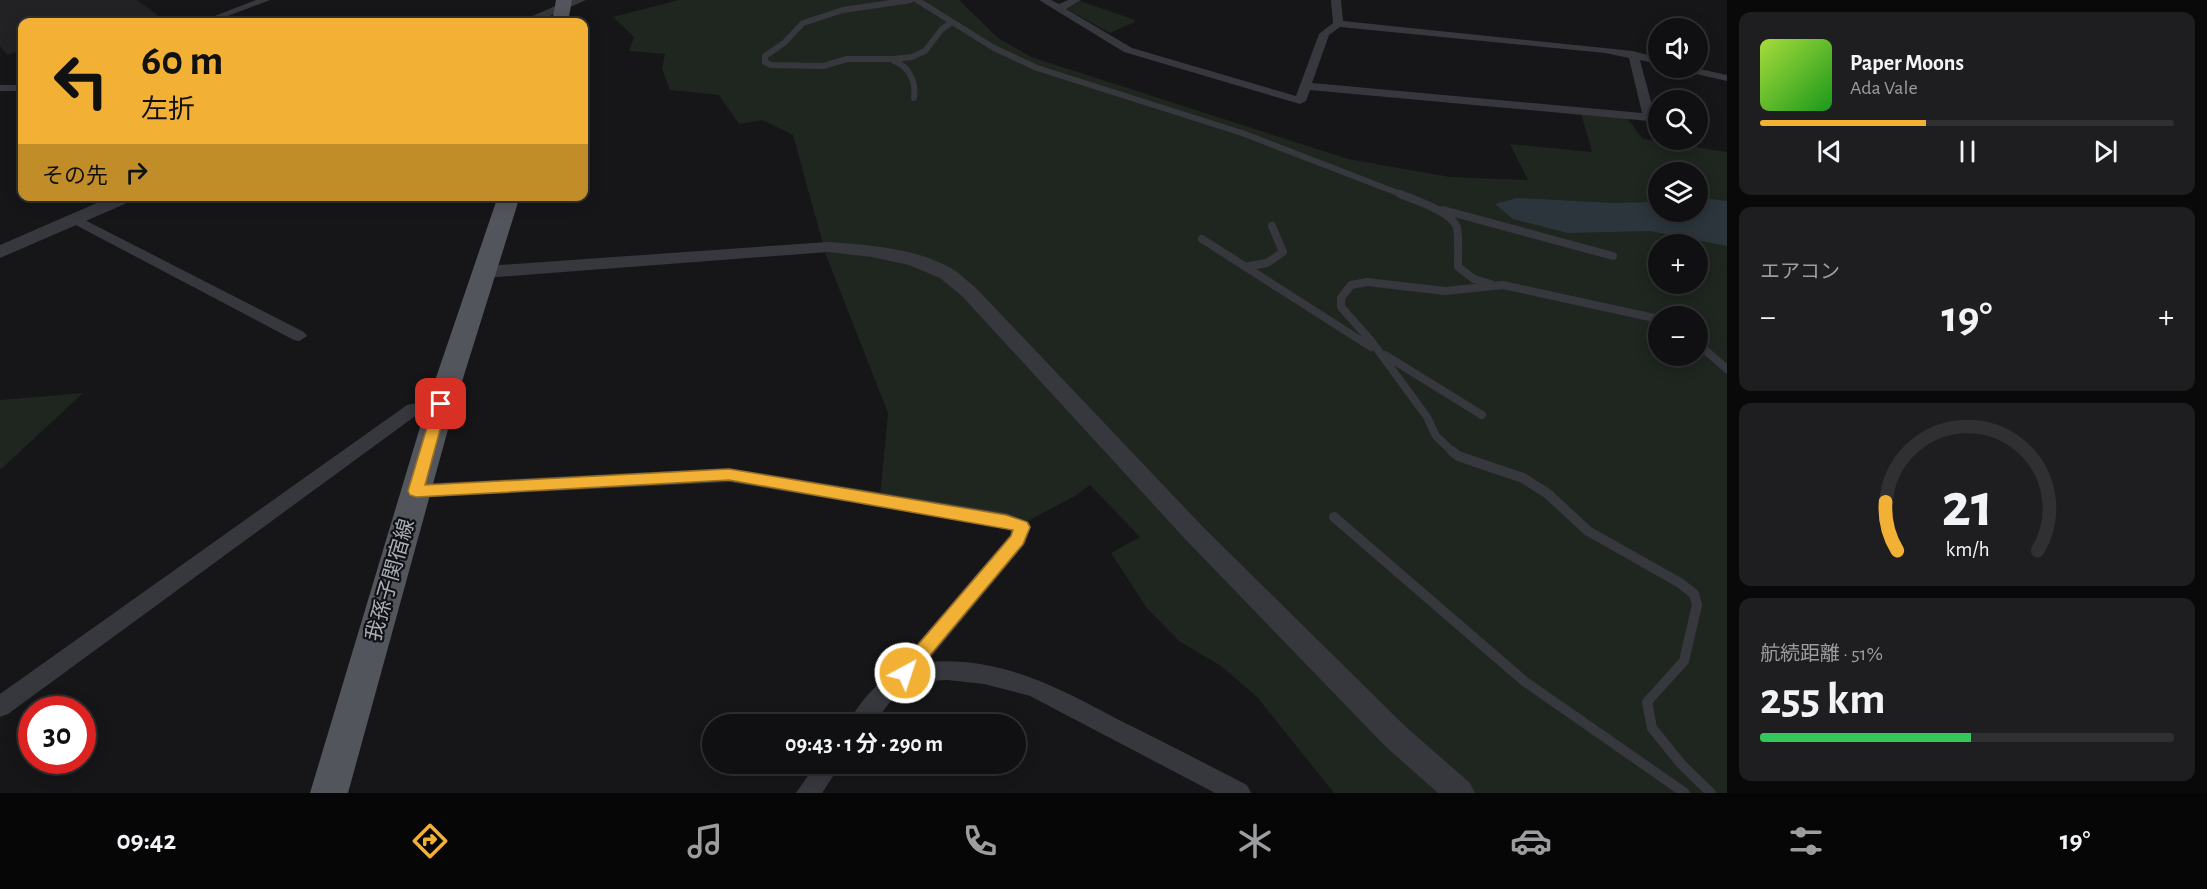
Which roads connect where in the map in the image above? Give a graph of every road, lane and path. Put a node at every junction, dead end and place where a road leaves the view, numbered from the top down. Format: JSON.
{"nodes":[{"id":1,"x":265,"y":0,"type":"edge"},
{"id":2,"x":580,"y":0,"type":"edge"},
{"id":3,"x":910,"y":0,"type":"edge"},
{"id":4,"x":917,"y":0,"type":"edge"},
{"id":5,"x":1044,"y":0,"type":"edge"},
{"id":6,"x":1076,"y":0,"type":"edge"},
{"id":7,"x":1336,"y":0,"type":"edge"},
{"id":8,"x":1059,"y":8,"type":"junction"},
{"id":9,"x":562,"y":10,"type":"edge"},
{"id":10,"x":215,"y":18,"type":"edge"},
{"id":11,"x":538,"y":18,"type":"edge"},
{"id":12,"x":952,"y":22,"type":"junction"},
{"id":13,"x":1338,"y":24,"type":"junction"},
{"id":14,"x":1633,"y":54,"type":"junction"},
{"id":15,"x":1648,"y":58,"type":"edge"},
{"id":16,"x":890,"y":60,"type":"junction"},
{"id":17,"x":1708,"y":74,"type":"edge"},
{"id":18,"x":1727,"y":78,"type":"edge"},
{"id":19,"x":1306,"y":86,"type":"junction"},
{"id":20,"x":0,"y":88,"type":"edge"},
{"id":21,"x":18,"y":88,"type":"edge"},
{"id":22,"x":914,"y":99,"type":"dead end"},
{"id":23,"x":116,"y":201,"type":"edge"},
{"id":24,"x":507,"y":201,"type":"edge"},
{"id":25,"x":1428,"y":207,"type":"junction"},
{"id":26,"x":75,"y":219,"type":"junction"},
{"id":27,"x":1485,"y":221,"type":"junction"},
{"id":28,"x":1272,"y":226,"type":"dead end"},
{"id":29,"x":1457,"y":229,"type":"junction"},
{"id":30,"x":1202,"y":239,"type":"dead end"},
{"id":31,"x":0,"y":252,"type":"edge"},
{"id":32,"x":1613,"y":256,"type":"dead end"},
{"id":33,"x":1248,"y":266,"type":"junction"},
{"id":34,"x":485,"y":272,"type":"junction"},
{"id":35,"x":1497,"y":285,"type":"junction"},
{"id":36,"x":1648,"y":316,"type":"edge"},
{"id":37,"x":299,"y":336,"type":"dead end"},
{"id":38,"x":1380,"y":352,"type":"junction"},
{"id":39,"x":1708,"y":353,"type":"edge"},
{"id":40,"x":1727,"y":369,"type":"edge"},
{"id":41,"x":441,"y":404,"type":"junction"},
{"id":42,"x":1482,"y":415,"type":"dead end"},
{"id":43,"x":416,"y":491,"type":"junction"},
{"id":44,"x":1334,"y":517,"type":"dead end"},
{"id":45,"x":905,"y":673,"type":"junction"},
{"id":46,"x":0,"y":707,"type":"edge"},
{"id":47,"x":868,"y":714,"type":"edge"},
{"id":48,"x":822,"y":774,"type":"edge"},
{"id":49,"x":329,"y":793,"type":"edge"},
{"id":50,"x":808,"y":793,"type":"edge"},
{"id":51,"x":1239,"y":793,"type":"edge"},
{"id":52,"x":1460,"y":793,"type":"edge"},
{"id":53,"x":1685,"y":793,"type":"edge"},
{"id":54,"x":1711,"y":793,"type":"edge"}],
"edges":[{"from":1,"to":10,"type":"street"},
{"from":2,"to":9,"type":"street"},
{"from":3,"to":16,"type":"lane"},
{"from":4,"to":12,"type":"lane"},
{"from":5,"to":8,"type":"street"},
{"from":6,"to":8,"type":"street"},
{"from":7,"to":13,"type":"street"},
{"from":8,"to":19,"type":"street"},
{"from":9,"to":11,"type":"street"},
{"from":12,"to":16,"type":"lane"},
{"from":12,"to":25,"type":"lane"},
{"from":13,"to":14,"type":"street"},
{"from":13,"to":19,"type":"street"},
{"from":14,"to":15,"type":"street"},
{"from":14,"to":19,"type":"street"},
{"from":16,"to":22,"type":"lane"},
{"from":17,"to":18,"type":"street"},
{"from":20,"to":21,"type":"street"},
{"from":23,"to":26,"type":"street"},
{"from":24,"to":34,"type":"main road","name":"我孫子関宿線"},
{"from":25,"to":27,"type":"lane"},
{"from":25,"to":29,"type":"lane"},
{"from":26,"to":31,"type":"street"},
{"from":26,"to":37,"type":"street"},
{"from":27,"to":29,"type":"lane"},
{"from":27,"to":32,"type":"lane"},
{"from":28,"to":33,"type":"lane"},
{"from":29,"to":35,"type":"lane"},
{"from":30,"to":33,"type":"lane"},
{"from":33,"to":38,"type":"lane"},
{"from":34,"to":41,"type":"main road","name":"我孫子関宿線"},
{"from":34,"to":52,"type":"street"},
{"from":35,"to":36,"type":"lane"},
{"from":35,"to":38,"type":"lane"},
{"from":38,"to":42,"type":"lane"},
{"from":38,"to":54,"type":"lane"},
{"from":39,"to":40,"type":"lane"},
{"from":41,"to":43,"type":"main road","name":"我孫子関宿線"},
{"from":41,"to":46,"type":"street"},
{"from":43,"to":45,"type":"street"},
{"from":43,"to":49,"type":"main road","name":"我孫子関宿線"},
{"from":44,"to":53,"type":"lane"},
{"from":45,"to":47,"type":"street"},
{"from":45,"to":51,"type":"street"},
{"from":48,"to":50,"type":"street"}]}
